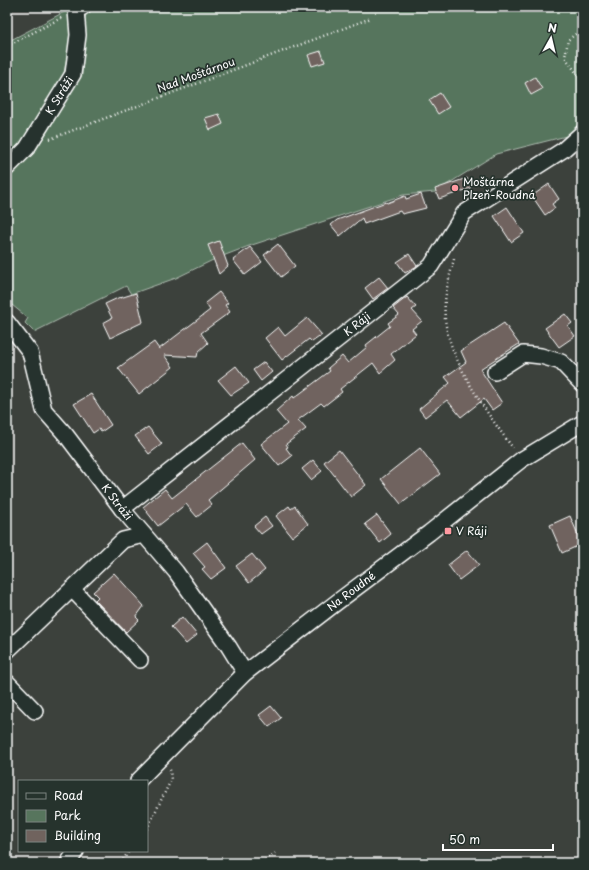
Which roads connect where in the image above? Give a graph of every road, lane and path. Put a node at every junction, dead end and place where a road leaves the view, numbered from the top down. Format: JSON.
{"nodes":[{"id":1,"x":79,"y":9,"type":"edge"},
{"id":2,"x":371,"y":18,"type":"dead end"},
{"id":3,"x":582,"y":29,"type":"edge"},
{"id":4,"x":7,"y":46,"type":"edge"},
{"id":5,"x":582,"y":81,"type":"edge"},
{"id":6,"x":582,"y":133,"type":"edge"},
{"id":7,"x":49,"y":140,"type":"dead end"},
{"id":8,"x":7,"y":168,"type":"edge"},
{"id":9,"x":456,"y":254,"type":"dead end"},
{"id":10,"x":7,"y":322,"type":"edge"},
{"id":11,"x":495,"y":372,"type":"dead end"},
{"id":12,"x":582,"y":384,"type":"edge"},
{"id":13,"x":582,"y":423,"type":"edge"},
{"id":14,"x":521,"y":460,"type":"junction"},
{"id":15,"x":122,"y":509,"type":"junction"},
{"id":16,"x":144,"y":535,"type":"junction"},
{"id":17,"x":72,"y":588,"type":"junction"},
{"id":18,"x":7,"y":651,"type":"edge"},
{"id":19,"x":140,"y":660,"type":"dead end"},
{"id":20,"x":245,"y":673,"type":"junction"},
{"id":21,"x":7,"y":682,"type":"edge"},
{"id":22,"x":35,"y":711,"type":"dead end"},
{"id":23,"x":168,"y":750,"type":"junction"},
{"id":24,"x":139,"y":780,"type":"edge"},
{"id":25,"x":148,"y":827,"type":"edge"},
{"id":26,"x":75,"y":852,"type":"edge"},
{"id":27,"x":128,"y":852,"type":"edge"},
{"id":28,"x":275,"y":853,"type":"dead end"},
{"id":29,"x":68,"y":863,"type":"edge"},
{"id":30,"x":121,"y":863,"type":"edge"},
{"id":31,"x":262,"y":863,"type":"edge"}],
"edges":[{"from":1,"to":4,"type":"path"},
{"from":1,"to":8,"type":"street","name":"K Stráži"},
{"from":2,"to":7,"type":"path","name":"Nad Moštárnou"},
{"from":3,"to":5,"type":"path"},
{"from":6,"to":15,"type":"street","name":"K Ráji"},
{"from":9,"to":14,"type":"path"},
{"from":10,"to":15,"type":"street","name":"K Stráži"},
{"from":11,"to":12,"type":"street"},
{"from":13,"to":14,"type":"street","name":"Na Roudné"},
{"from":14,"to":20,"type":"street","name":"Na Roudné"},
{"from":15,"to":16,"type":"street","name":"K Stráži"},
{"from":16,"to":17,"type":"street"},
{"from":16,"to":20,"type":"street","name":"K Stráži"},
{"from":17,"to":18,"type":"street"},
{"from":17,"to":19,"type":"street"},
{"from":20,"to":23,"type":"street","name":"Na Roudné"},
{"from":21,"to":22,"type":"street"},
{"from":23,"to":24,"type":"street","name":"Na Roudné"},
{"from":23,"to":25,"type":"path"},
{"from":26,"to":29,"type":"street"},
{"from":27,"to":30,"type":"path"},
{"from":28,"to":31,"type":"path"}]}
